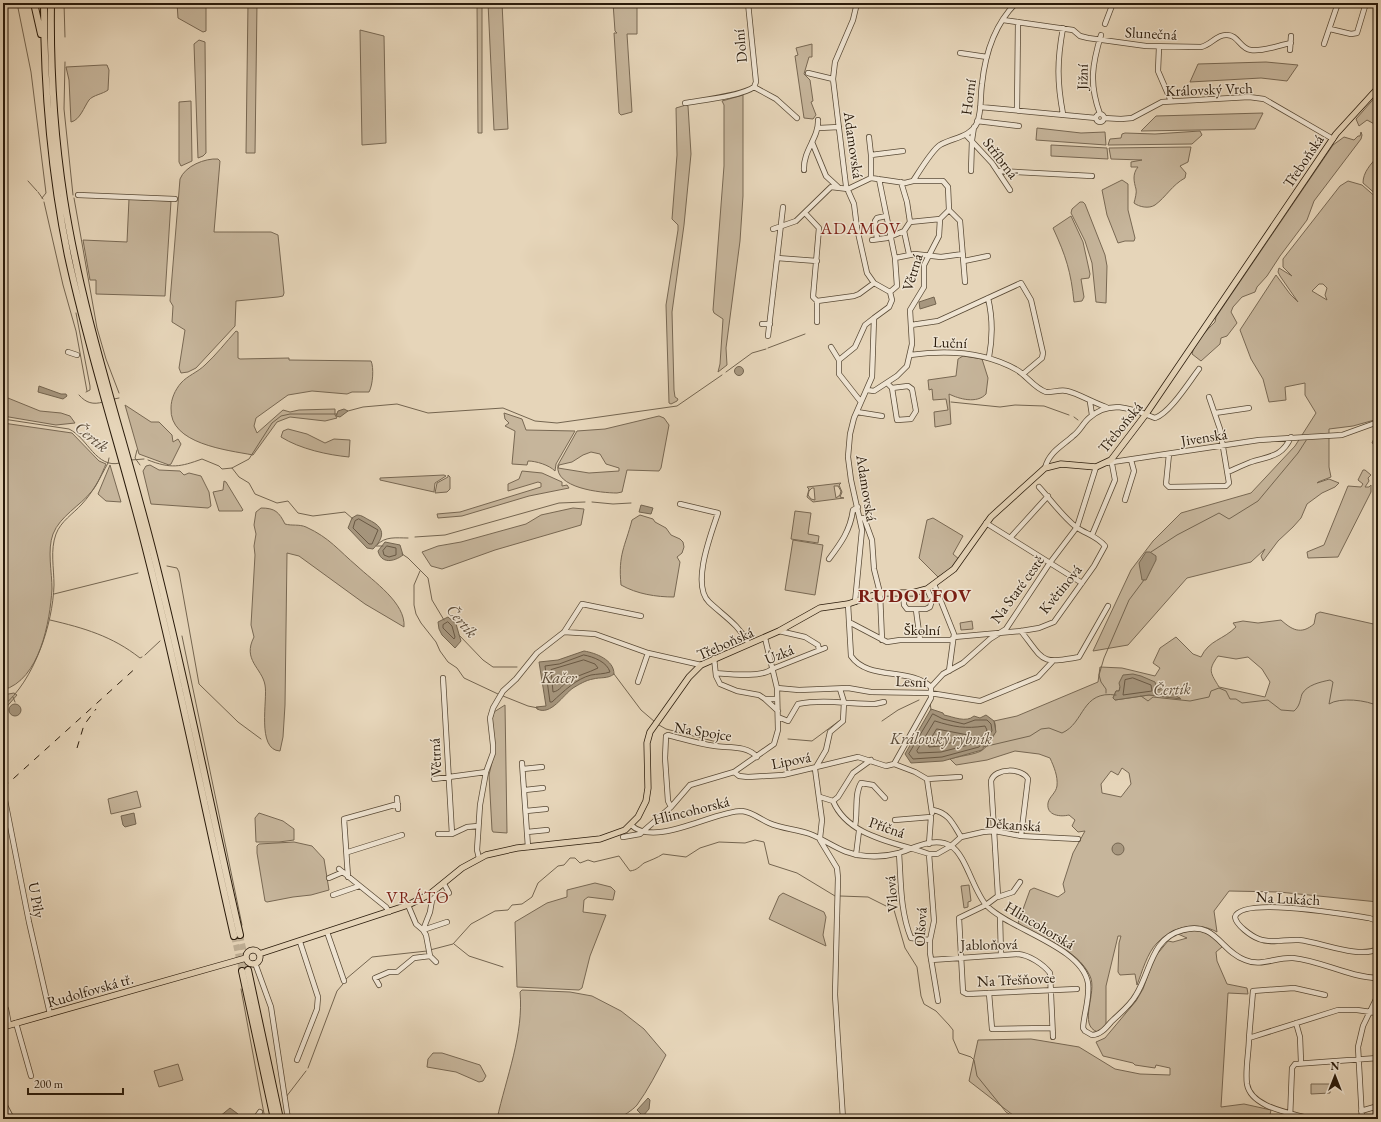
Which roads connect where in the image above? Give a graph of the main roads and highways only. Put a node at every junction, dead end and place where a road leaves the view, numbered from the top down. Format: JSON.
{"nodes":[{"id":1,"x":34,"y":3,"type":"edge"},
{"id":2,"x":44,"y":3,"type":"edge"},
{"id":3,"x":51,"y":3,"type":"edge"},
{"id":4,"x":45,"y":64,"type":"junction"},
{"id":5,"x":1378,"y":88,"type":"edge"},
{"id":6,"x":108,"y":399,"type":"junction"},
{"id":7,"x":237,"y":936,"type":"tunnel mouth"},
{"id":8,"x":260,"y":954,"type":"junction"},
{"id":9,"x":246,"y":958,"type":"junction"},
{"id":10,"x":6,"y":1026,"type":"edge"},
{"id":11,"x":275,"y":1111,"type":"junction"},
{"id":12,"x":276,"y":1119,"type":"edge"}],
"edges":[{"from":1,"to":4,"type":"highway"},
{"from":2,"to":4,"type":"highway"},
{"from":3,"to":6,"type":"highway"},
{"from":4,"to":6,"type":"highway"},
{"from":5,"to":8,"type":"main road","name":"Třeboňská"},
{"from":6,"to":7,"type":"highway"},
{"from":8,"to":9,"type":"main road"},
{"from":8,"to":9,"type":"main road"},
{"from":9,"to":10,"type":"main road","name":"Rudolfovská tř."},
{"from":11,"to":11,"type":"highway"},
{"from":11,"to":12,"type":"highway"}]}
